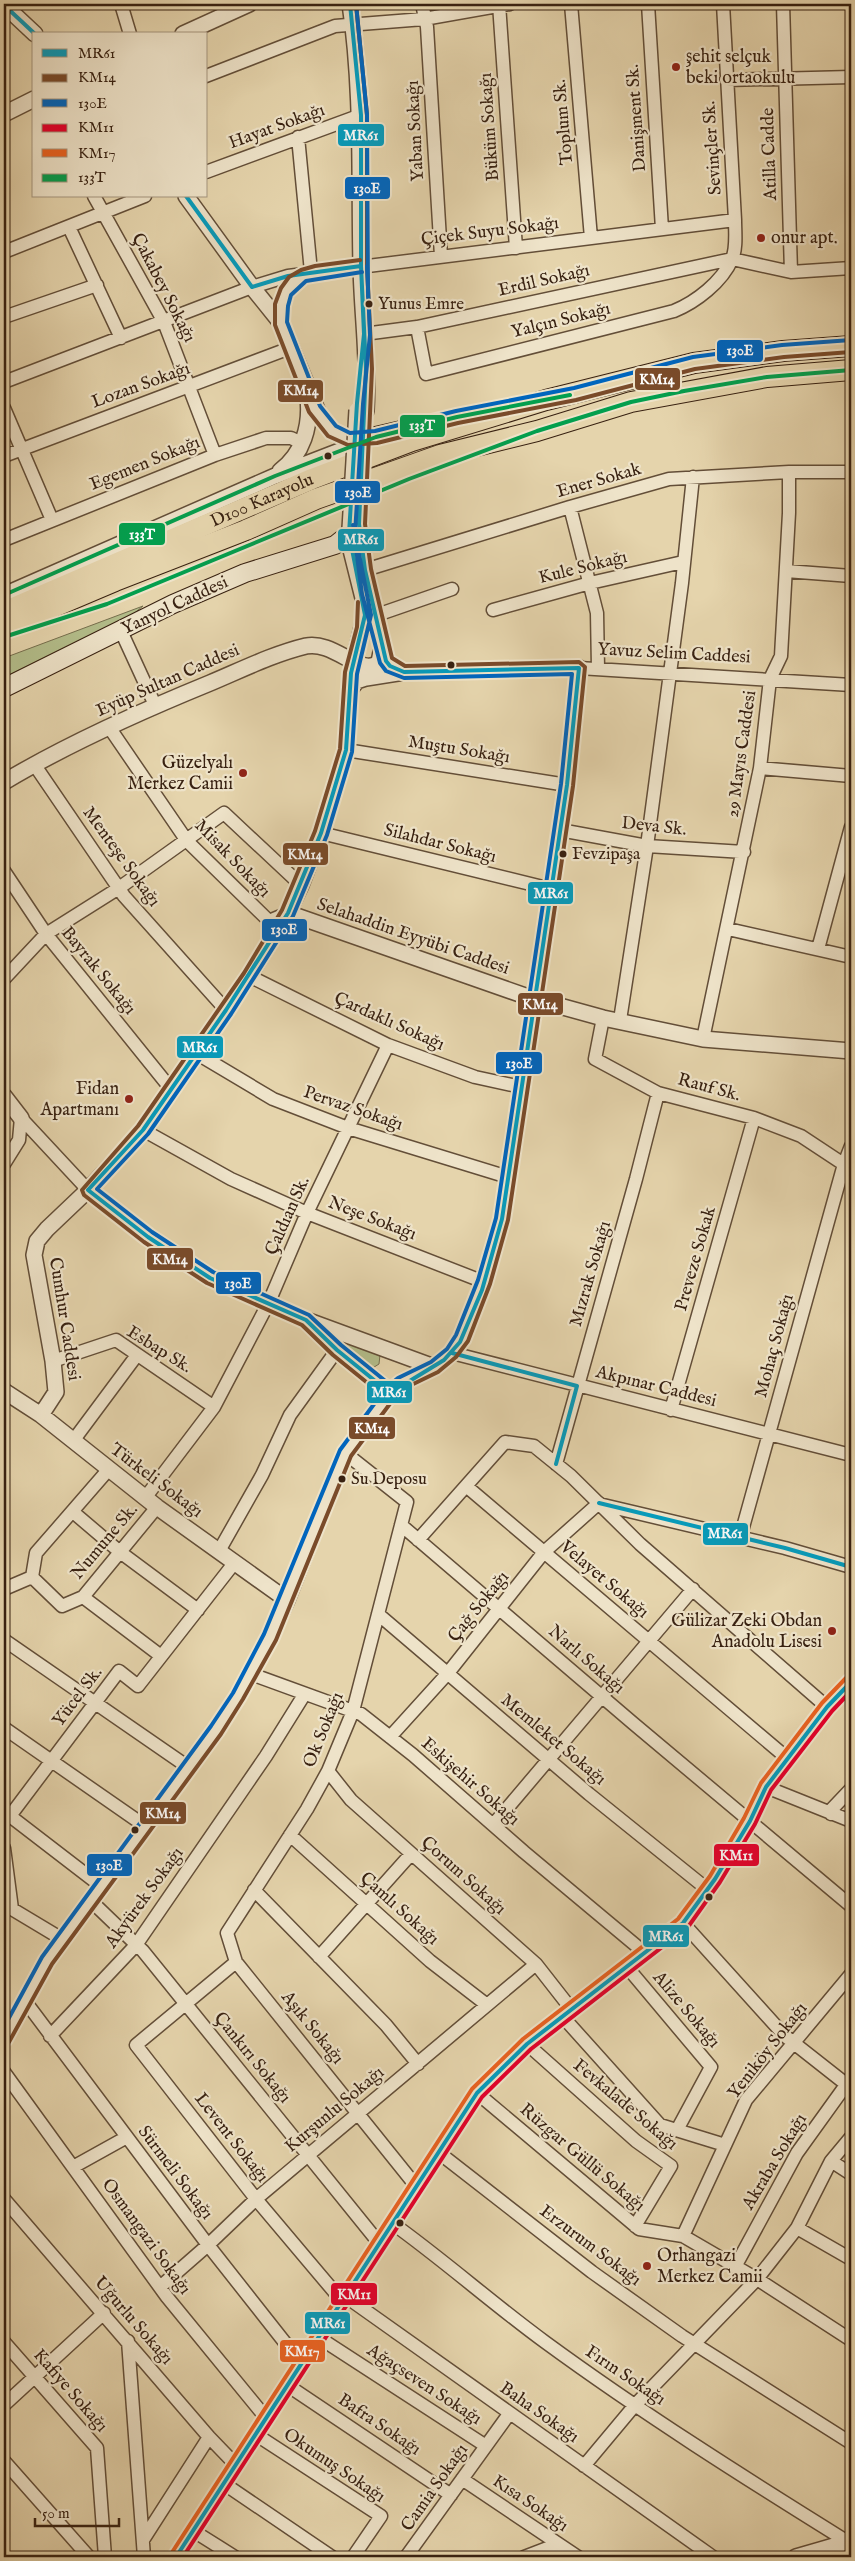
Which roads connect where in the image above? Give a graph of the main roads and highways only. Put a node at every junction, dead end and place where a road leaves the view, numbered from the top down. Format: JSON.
{"nodes":[{"id":1,"x":851,"y":346,"type":"edge"},
{"id":2,"x":851,"y":370,"type":"edge"},
{"id":3,"x":546,"y":400,"type":"junction"},
{"id":4,"x":376,"y":437,"type":"road end"},
{"id":5,"x":353,"y":529,"type":"road end"},
{"id":6,"x":4,"y":612,"type":"edge"},
{"id":7,"x":4,"y":628,"type":"edge"},
{"id":8,"x":4,"y":688,"type":"edge"}],
"edges":[{"from":1,"to":3,"type":"highway","name":"D100 Karayolu"},
{"from":2,"to":7,"type":"highway","name":"D100 Karayolu"},
{"from":3,"to":4,"type":"highway"},
{"from":3,"to":6,"type":"highway","name":"D100 Karayolu"},
{"from":5,"to":8,"type":"main road","name":"Yanyol Caddesi"}]}
